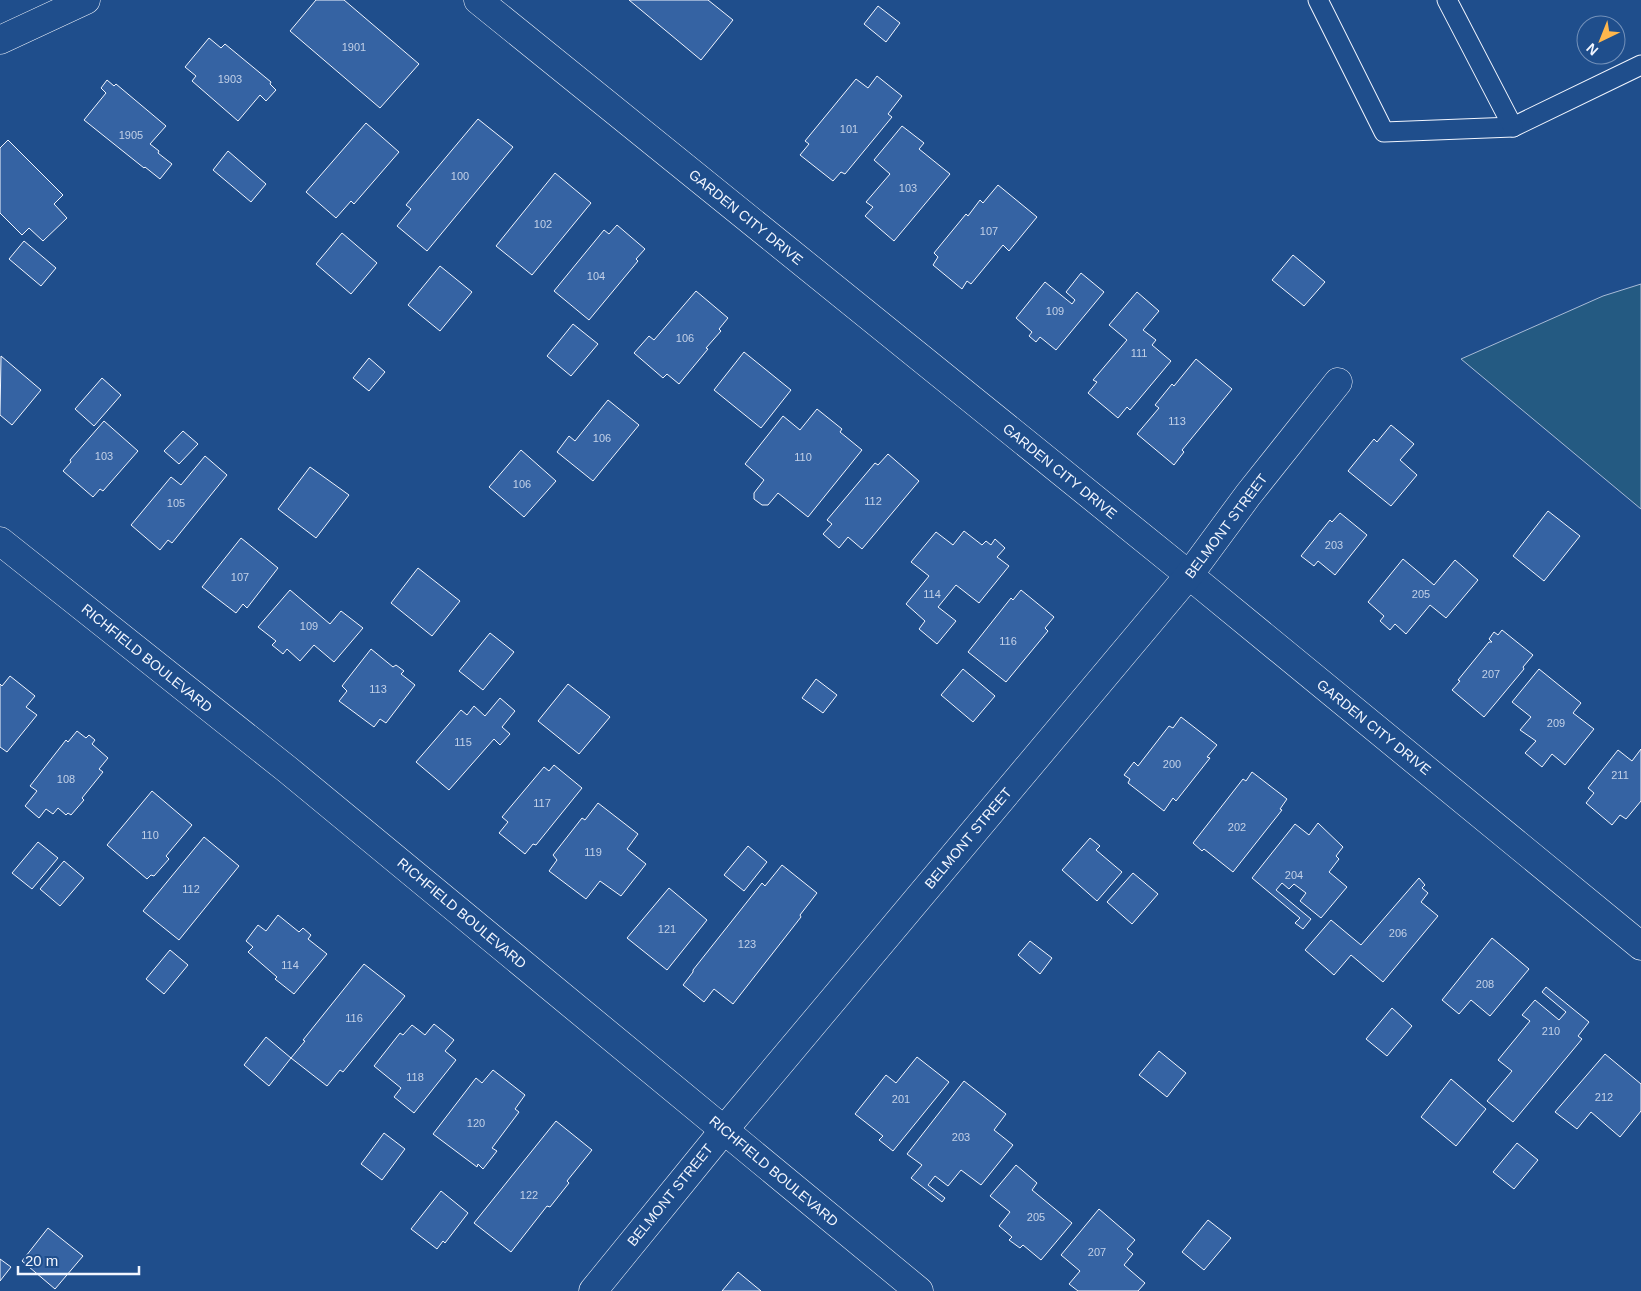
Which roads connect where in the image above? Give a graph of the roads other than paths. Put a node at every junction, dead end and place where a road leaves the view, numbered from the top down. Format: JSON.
{"nodes":[{"id":1,"x":86,"y":0,"type":"edge"},
{"id":2,"x":478,"y":0,"type":"edge"},
{"id":3,"x":1318,"y":0,"type":"edge"},
{"id":4,"x":1447,"y":0,"type":"edge"},
{"id":5,"x":0,"y":40,"type":"edge"},
{"id":6,"x":1641,"y":65,"type":"edge"},
{"id":7,"x":1513,"y":127,"type":"junction"},
{"id":8,"x":1338,"y":382,"type":"dead end"},
{"id":9,"x":0,"y":541,"type":"edge"},
{"id":10,"x":1189,"y":575,"type":"junction"},
{"id":11,"x":1641,"y":946,"type":"edge"},
{"id":12,"x":724,"y":1130,"type":"junction"},
{"id":13,"x":593,"y":1291,"type":"edge"},
{"id":14,"x":919,"y":1291,"type":"edge"}],
"edges":[{"from":1,"to":5,"type":"street"},
{"from":2,"to":10,"type":"street","name":"GARDEN CITY DRIVE"},
{"from":3,"to":7,"type":"lane"},
{"from":4,"to":7,"type":"lane"},
{"from":6,"to":7,"type":"lane"},
{"from":8,"to":10,"type":"street","name":"BELMONT STREET"},
{"from":9,"to":12,"type":"street","name":"RICHFIELD BOULEVARD"},
{"from":10,"to":11,"type":"street","name":"GARDEN CITY DRIVE"},
{"from":10,"to":12,"type":"street","name":"BELMONT STREET"},
{"from":12,"to":13,"type":"street","name":"BELMONT STREET"},
{"from":12,"to":14,"type":"street","name":"RICHFIELD BOULEVARD"}]}
